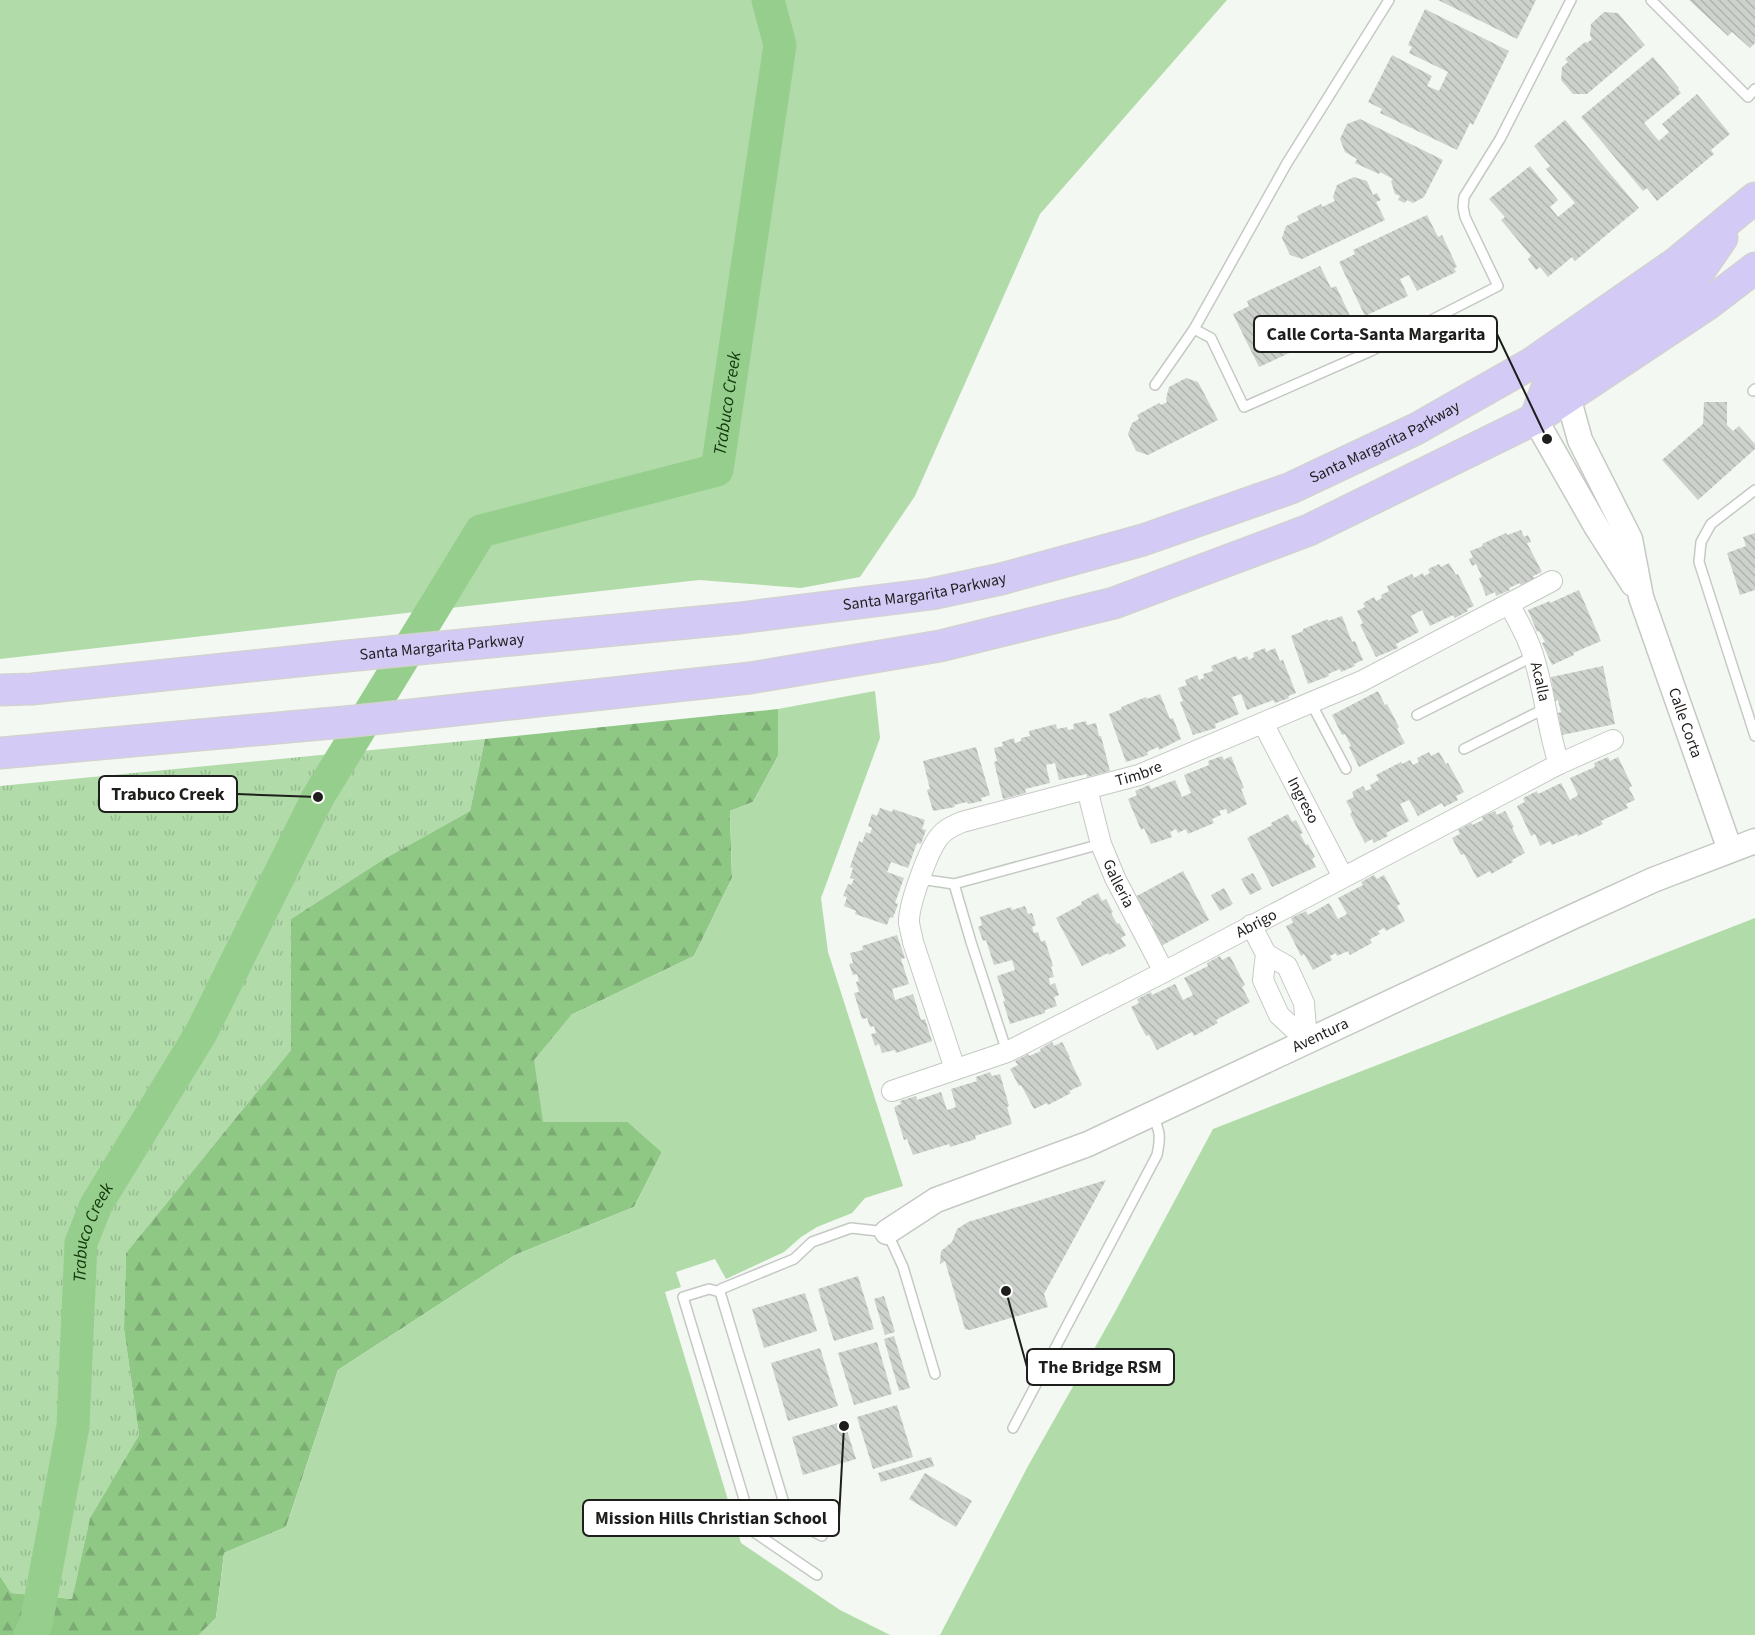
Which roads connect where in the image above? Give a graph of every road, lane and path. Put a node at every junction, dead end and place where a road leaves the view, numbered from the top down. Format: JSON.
{"nodes":[{"id":1,"x":1389,"y":0,"type":"edge"},
{"id":2,"x":1570,"y":0,"type":"edge"},
{"id":3,"x":1651,"y":0,"type":"edge"},
{"id":4,"x":1755,"y":89,"type":"edge"},
{"id":5,"x":1750,"y":202,"type":"edge"},
{"id":6,"x":1755,"y":268,"type":"edge"},
{"id":7,"x":1194,"y":329,"type":"junction"},
{"id":8,"x":1155,"y":385,"type":"dead end"},
{"id":9,"x":1568,"y":397,"type":"junction"},
{"id":10,"x":1535,"y":418,"type":"junction"},
{"id":11,"x":1755,"y":490,"type":"edge"},
{"id":12,"x":1552,"y":581,"type":"dead end"},
{"id":13,"x":1641,"y":597,"type":"junction"},
{"id":14,"x":1509,"y":604,"type":"junction"},
{"id":15,"x":1534,"y":656,"type":"junction"},
{"id":16,"x":0,"y":690,"type":"edge"},
{"id":17,"x":1311,"y":703,"type":"junction"},
{"id":18,"x":1546,"y":708,"type":"junction"},
{"id":19,"x":1417,"y":715,"type":"dead end"},
{"id":20,"x":1263,"y":723,"type":"junction"},
{"id":21,"x":1755,"y":736,"type":"edge"},
{"id":22,"x":1613,"y":740,"type":"dead end"},
{"id":23,"x":1464,"y":749,"type":"dead end"},
{"id":24,"x":0,"y":753,"type":"edge"},
{"id":25,"x":1558,"y":764,"type":"junction"},
{"id":26,"x":1346,"y":769,"type":"dead end"},
{"id":27,"x":1087,"y":789,"type":"junction"},
{"id":28,"x":1755,"y":842,"type":"edge"},
{"id":29,"x":1101,"y":844,"type":"junction"},
{"id":30,"x":1730,"y":850,"type":"junction"},
{"id":31,"x":1343,"y":877,"type":"junction"},
{"id":32,"x":920,"y":879,"type":"junction"},
{"id":33,"x":954,"y":884,"type":"junction"},
{"id":34,"x":1251,"y":925,"type":"junction"},
{"id":35,"x":1266,"y":954,"type":"junction"},
{"id":36,"x":1164,"y":972,"type":"junction"},
{"id":37,"x":1307,"y":1041,"type":"junction"},
{"id":38,"x":1007,"y":1052,"type":"junction"},
{"id":39,"x":955,"y":1069,"type":"junction"},
{"id":40,"x":892,"y":1091,"type":"dead end"},
{"id":41,"x":1152,"y":1114,"type":"junction"},
{"id":42,"x":887,"y":1232,"type":"junction"},
{"id":43,"x":720,"y":1292,"type":"junction"},
{"id":44,"x":935,"y":1374,"type":"dead end"},
{"id":45,"x":1014,"y":1428,"type":"dead end"},
{"id":46,"x":822,"y":1536,"type":"dead end"},
{"id":47,"x":817,"y":1575,"type":"dead end"}],
"edges":[{"from":1,"to":7,"type":"lane"},
{"from":2,"to":7,"type":"lane"},
{"from":3,"to":4,"type":"lane"},
{"from":5,"to":10,"type":"main road"},
{"from":5,"to":16,"type":"main road","name":"Santa Margarita Parkway"},
{"from":6,"to":9,"type":"main road"},
{"from":7,"to":8,"type":"lane"},
{"from":9,"to":10,"type":"main road"},
{"from":9,"to":13,"type":"street","name":"Calle Corta"},
{"from":10,"to":13,"type":"street","name":"Calle Corta"},
{"from":10,"to":24,"type":"main road"},
{"from":11,"to":21,"type":"lane"},
{"from":12,"to":14,"type":"street","name":"Timbre"},
{"from":13,"to":30,"type":"street","name":"Calle Corta"},
{"from":14,"to":15,"type":"street","name":"Acalla"},
{"from":14,"to":17,"type":"street","name":"Timbre"},
{"from":15,"to":18,"type":"street","name":"Acalla"},
{"from":15,"to":19,"type":"lane"},
{"from":17,"to":20,"type":"street","name":"Timbre"},
{"from":17,"to":26,"type":"lane"},
{"from":18,"to":23,"type":"lane"},
{"from":18,"to":25,"type":"street","name":"Acalla"},
{"from":20,"to":27,"type":"street","name":"Timbre"},
{"from":20,"to":31,"type":"street","name":"Ingreso"},
{"from":22,"to":25,"type":"street","name":"Abrigo"},
{"from":25,"to":31,"type":"street","name":"Abrigo"},
{"from":27,"to":29,"type":"street","name":"Galleria"},
{"from":27,"to":32,"type":"street","name":"Timbre"},
{"from":28,"to":30,"type":"street","name":"Aventura"},
{"from":29,"to":33,"type":"lane"},
{"from":29,"to":36,"type":"street","name":"Galleria"},
{"from":30,"to":37,"type":"street","name":"Aventura"},
{"from":31,"to":34,"type":"street","name":"Abrigo"},
{"from":32,"to":33,"type":"lane"},
{"from":32,"to":39,"type":"street","name":"Timbre"},
{"from":33,"to":38,"type":"lane"},
{"from":34,"to":35,"type":"street"},
{"from":34,"to":36,"type":"street","name":"Abrigo"},
{"from":35,"to":37,"type":"street"},
{"from":35,"to":37,"type":"street"},
{"from":36,"to":38,"type":"street","name":"Abrigo"},
{"from":37,"to":41,"type":"street","name":"Aventura"},
{"from":38,"to":39,"type":"street","name":"Abrigo"},
{"from":39,"to":40,"type":"street","name":"Abrigo"},
{"from":41,"to":42,"type":"street","name":"Aventura"},
{"from":41,"to":45,"type":"lane"},
{"from":42,"to":43,"type":"lane"},
{"from":42,"to":44,"type":"lane"},
{"from":43,"to":46,"type":"lane"},
{"from":43,"to":47,"type":"lane"}]}
